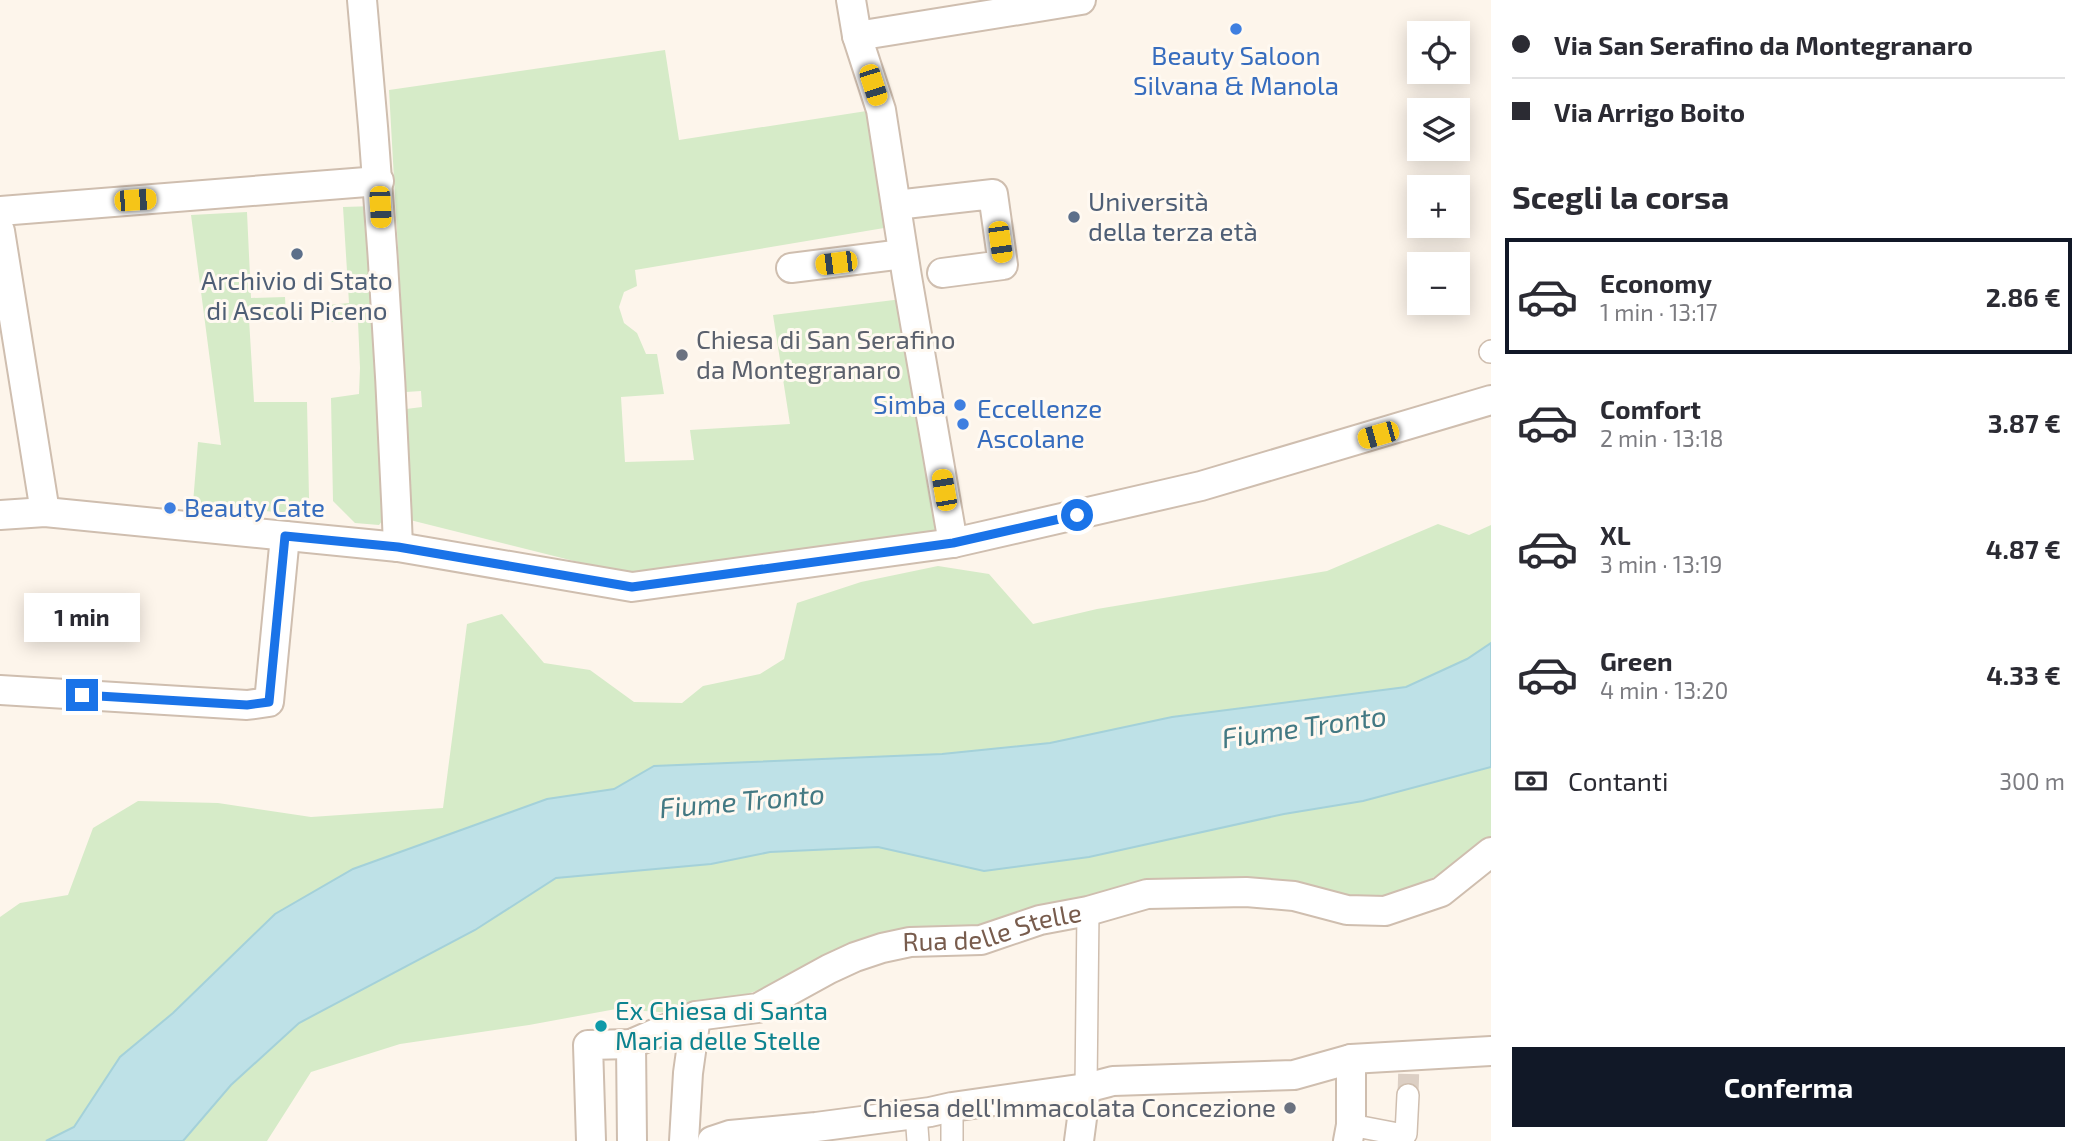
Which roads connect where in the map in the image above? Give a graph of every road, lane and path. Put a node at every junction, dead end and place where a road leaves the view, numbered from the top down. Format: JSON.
{"nodes":[{"id":1,"x":362,"y":0,"type":"edge"},
{"id":2,"x":851,"y":0,"type":"edge"},
{"id":3,"x":1081,"y":0,"type":"edge"},
{"id":4,"x":1040,"y":3,"type":"edge"},
{"id":5,"x":857,"y":36,"type":"junction"},
{"id":6,"x":379,"y":181,"type":"junction"},
{"id":7,"x":896,"y":205,"type":"junction"},
{"id":8,"x":0,"y":211,"type":"edge"},
{"id":9,"x":0,"y":231,"type":"edge"},
{"id":10,"x":905,"y":266,"type":"junction"},
{"id":11,"x":791,"y":268,"type":"dead end"},
{"id":12,"x":942,"y":273,"type":"dead end"},
{"id":13,"x":1491,"y":400,"type":"edge"},
{"id":14,"x":45,"y":512,"type":"junction"},
{"id":15,"x":0,"y":515,"type":"edge"},
{"id":16,"x":285,"y":536,"type":"junction"},
{"id":17,"x":953,"y":543,"type":"junction"},
{"id":18,"x":398,"y":547,"type":"junction"},
{"id":19,"x":0,"y":690,"type":"edge"},
{"id":20,"x":1491,"y":852,"type":"edge"},
{"id":21,"x":1088,"y":911,"type":"junction"},
{"id":22,"x":696,"y":1016,"type":"junction"},
{"id":23,"x":631,"y":1044,"type":"junction"},
{"id":24,"x":1491,"y":1051,"type":"edge"},
{"id":25,"x":1351,"y":1059,"type":"junction"},
{"id":26,"x":1086,"y":1088,"type":"junction"},
{"id":27,"x":1408,"y":1095,"type":"tunnel mouth"},
{"id":28,"x":952,"y":1107,"type":"junction"},
{"id":29,"x":917,"y":1127,"type":"edge"},
{"id":30,"x":1349,"y":1133,"type":"edge"},
{"id":31,"x":1397,"y":1138,"type":"edge"},
{"id":32,"x":591,"y":1141,"type":"edge"},
{"id":33,"x":632,"y":1141,"type":"edge"},
{"id":34,"x":684,"y":1141,"type":"edge"},
{"id":35,"x":712,"y":1141,"type":"edge"},
{"id":36,"x":952,"y":1141,"type":"edge"},
{"id":37,"x":1079,"y":1141,"type":"edge"}],
"edges":[{"from":1,"to":6,"type":"street"},
{"from":2,"to":5,"type":"street"},
{"from":3,"to":4,"type":"street"},
{"from":4,"to":5,"type":"street"},
{"from":5,"to":7,"type":"street"},
{"from":6,"to":8,"type":"street"},
{"from":6,"to":18,"type":"street"},
{"from":7,"to":10,"type":"street"},
{"from":7,"to":12,"type":"street"},
{"from":9,"to":14,"type":"street"},
{"from":10,"to":11,"type":"street"},
{"from":10,"to":17,"type":"street"},
{"from":13,"to":17,"type":"street"},
{"from":14,"to":15,"type":"street"},
{"from":14,"to":16,"type":"street"},
{"from":16,"to":18,"type":"street"},
{"from":16,"to":19,"type":"street"},
{"from":17,"to":18,"type":"street"},
{"from":20,"to":21,"type":"street","name":"Rua delle Stelle"},
{"from":21,"to":22,"type":"street","name":"Rua delle Stelle"},
{"from":21,"to":26,"type":"street"},
{"from":22,"to":23,"type":"street","name":"Rua delle Stelle"},
{"from":22,"to":34,"type":"street"},
{"from":23,"to":32,"type":"street","name":"Rua delle Stelle"},
{"from":23,"to":33,"type":"street"},
{"from":24,"to":25,"type":"street"},
{"from":25,"to":26,"type":"street"},
{"from":25,"to":30,"type":"street"},
{"from":26,"to":28,"type":"street"},
{"from":26,"to":37,"type":"street"},
{"from":27,"to":31,"type":"street"},
{"from":28,"to":29,"type":"street"},
{"from":28,"to":36,"type":"street"},
{"from":29,"to":35,"type":"street"},
{"from":30,"to":31,"type":"street"}]}
